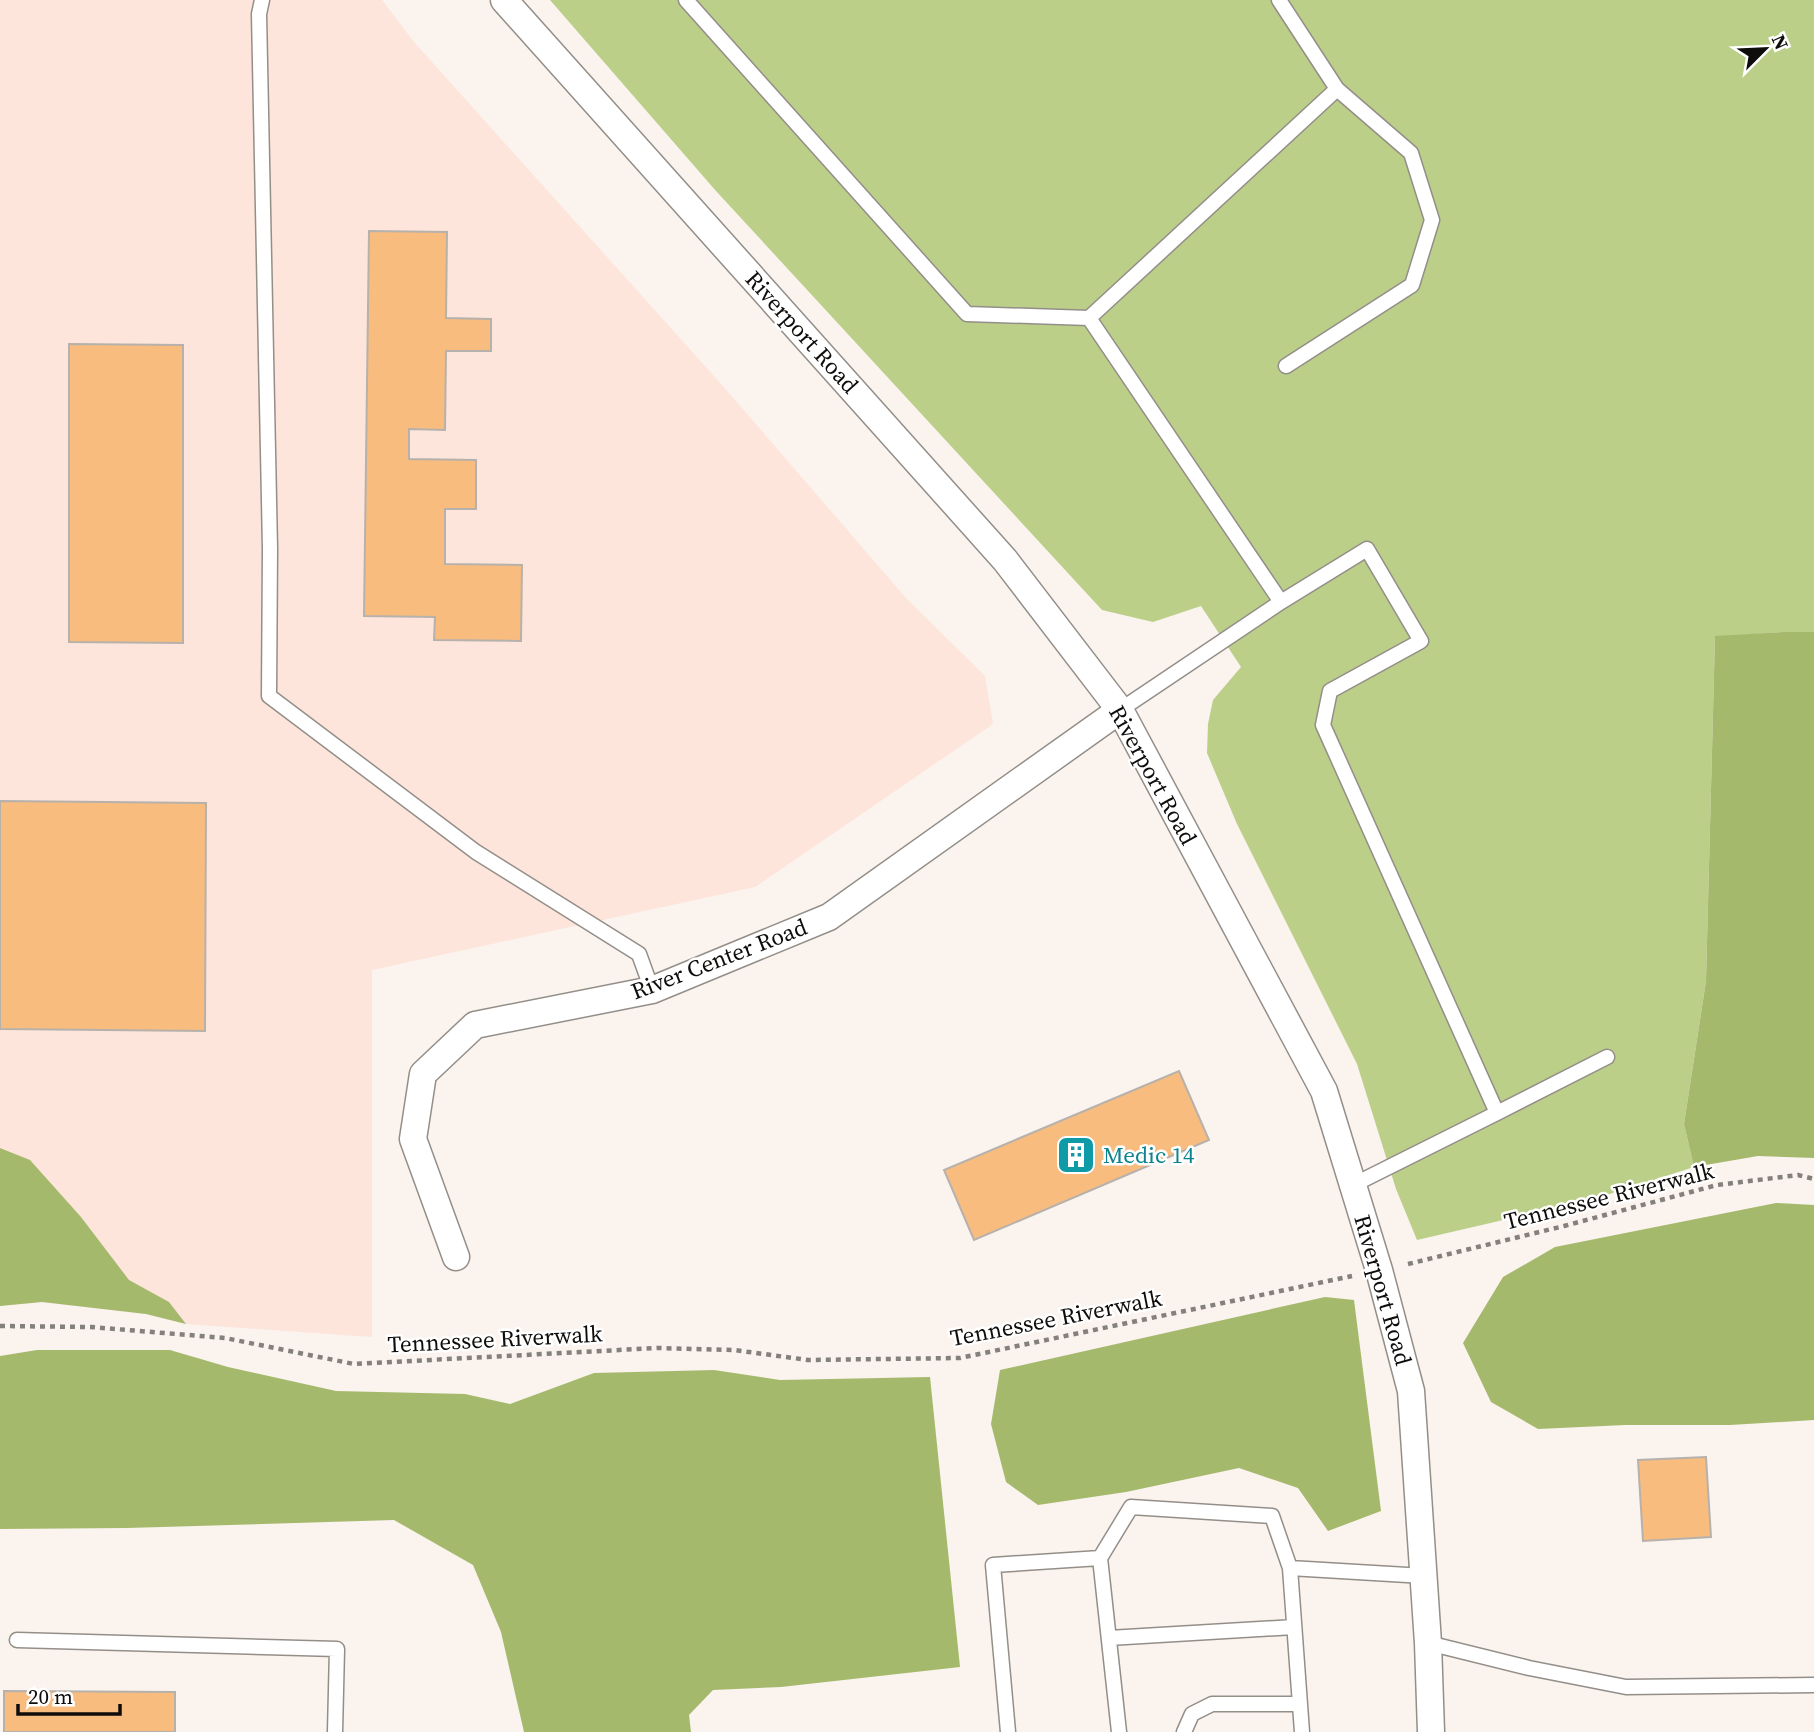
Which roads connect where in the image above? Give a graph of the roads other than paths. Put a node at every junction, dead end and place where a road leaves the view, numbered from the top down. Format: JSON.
{"nodes":[{"id":1,"x":262,"y":0,"type":"edge"},
{"id":2,"x":504,"y":0,"type":"edge"},
{"id":3,"x":686,"y":0,"type":"edge"},
{"id":4,"x":1279,"y":0,"type":"edge"},
{"id":5,"x":1337,"y":89,"type":"junction"},
{"id":6,"x":1089,"y":318,"type":"junction"},
{"id":7,"x":1286,"y":366,"type":"dead end"},
{"id":8,"x":1281,"y":602,"type":"junction"},
{"id":9,"x":1120,"y":710,"type":"junction"},
{"id":10,"x":652,"y":990,"type":"junction"},
{"id":11,"x":1607,"y":1057,"type":"dead end"},
{"id":12,"x":1497,"y":1113,"type":"junction"},
{"id":13,"x":1353,"y":1185,"type":"junction"},
{"id":14,"x":456,"y":1257,"type":"dead end"},
{"id":15,"x":1100,"y":1558,"type":"junction"},
{"id":16,"x":1290,"y":1568,"type":"junction"},
{"id":17,"x":1424,"y":1576,"type":"junction"},
{"id":18,"x":1294,"y":1627,"type":"junction"},
{"id":19,"x":1109,"y":1638,"type":"junction"},
{"id":20,"x":18,"y":1640,"type":"dead end"},
{"id":21,"x":1428,"y":1643,"type":"junction"},
{"id":22,"x":1814,"y":1685,"type":"edge"},
{"id":23,"x":1300,"y":1704,"type":"junction"},
{"id":24,"x":335,"y":1732,"type":"edge"},
{"id":25,"x":1009,"y":1732,"type":"edge"},
{"id":26,"x":1119,"y":1732,"type":"edge"},
{"id":27,"x":1184,"y":1732,"type":"edge"},
{"id":28,"x":1302,"y":1732,"type":"edge"},
{"id":29,"x":1431,"y":1732,"type":"edge"}],
"edges":[{"from":1,"to":10,"type":"lane"},
{"from":2,"to":9,"type":"street","name":"Riverport Road"},
{"from":3,"to":6,"type":"lane"},
{"from":4,"to":5,"type":"lane"},
{"from":5,"to":6,"type":"lane"},
{"from":5,"to":7,"type":"lane"},
{"from":6,"to":8,"type":"lane"},
{"from":8,"to":9,"type":"lane"},
{"from":8,"to":12,"type":"lane"},
{"from":9,"to":10,"type":"street","name":"River Center Road"},
{"from":9,"to":13,"type":"street","name":"Riverport Road"},
{"from":10,"to":14,"type":"street","name":"River Center Road"},
{"from":11,"to":12,"type":"lane"},
{"from":12,"to":13,"type":"lane"},
{"from":13,"to":17,"type":"street","name":"Riverport Road"},
{"from":15,"to":16,"type":"lane"},
{"from":15,"to":19,"type":"lane"},
{"from":15,"to":25,"type":"lane"},
{"from":16,"to":17,"type":"lane"},
{"from":16,"to":18,"type":"lane"},
{"from":17,"to":21,"type":"street","name":"Riverport Road"},
{"from":18,"to":19,"type":"lane"},
{"from":18,"to":23,"type":"lane"},
{"from":19,"to":26,"type":"lane"},
{"from":20,"to":24,"type":"lane"},
{"from":21,"to":22,"type":"lane"},
{"from":21,"to":29,"type":"street","name":"Riverport Road"},
{"from":23,"to":27,"type":"lane"},
{"from":23,"to":28,"type":"lane"}]}
